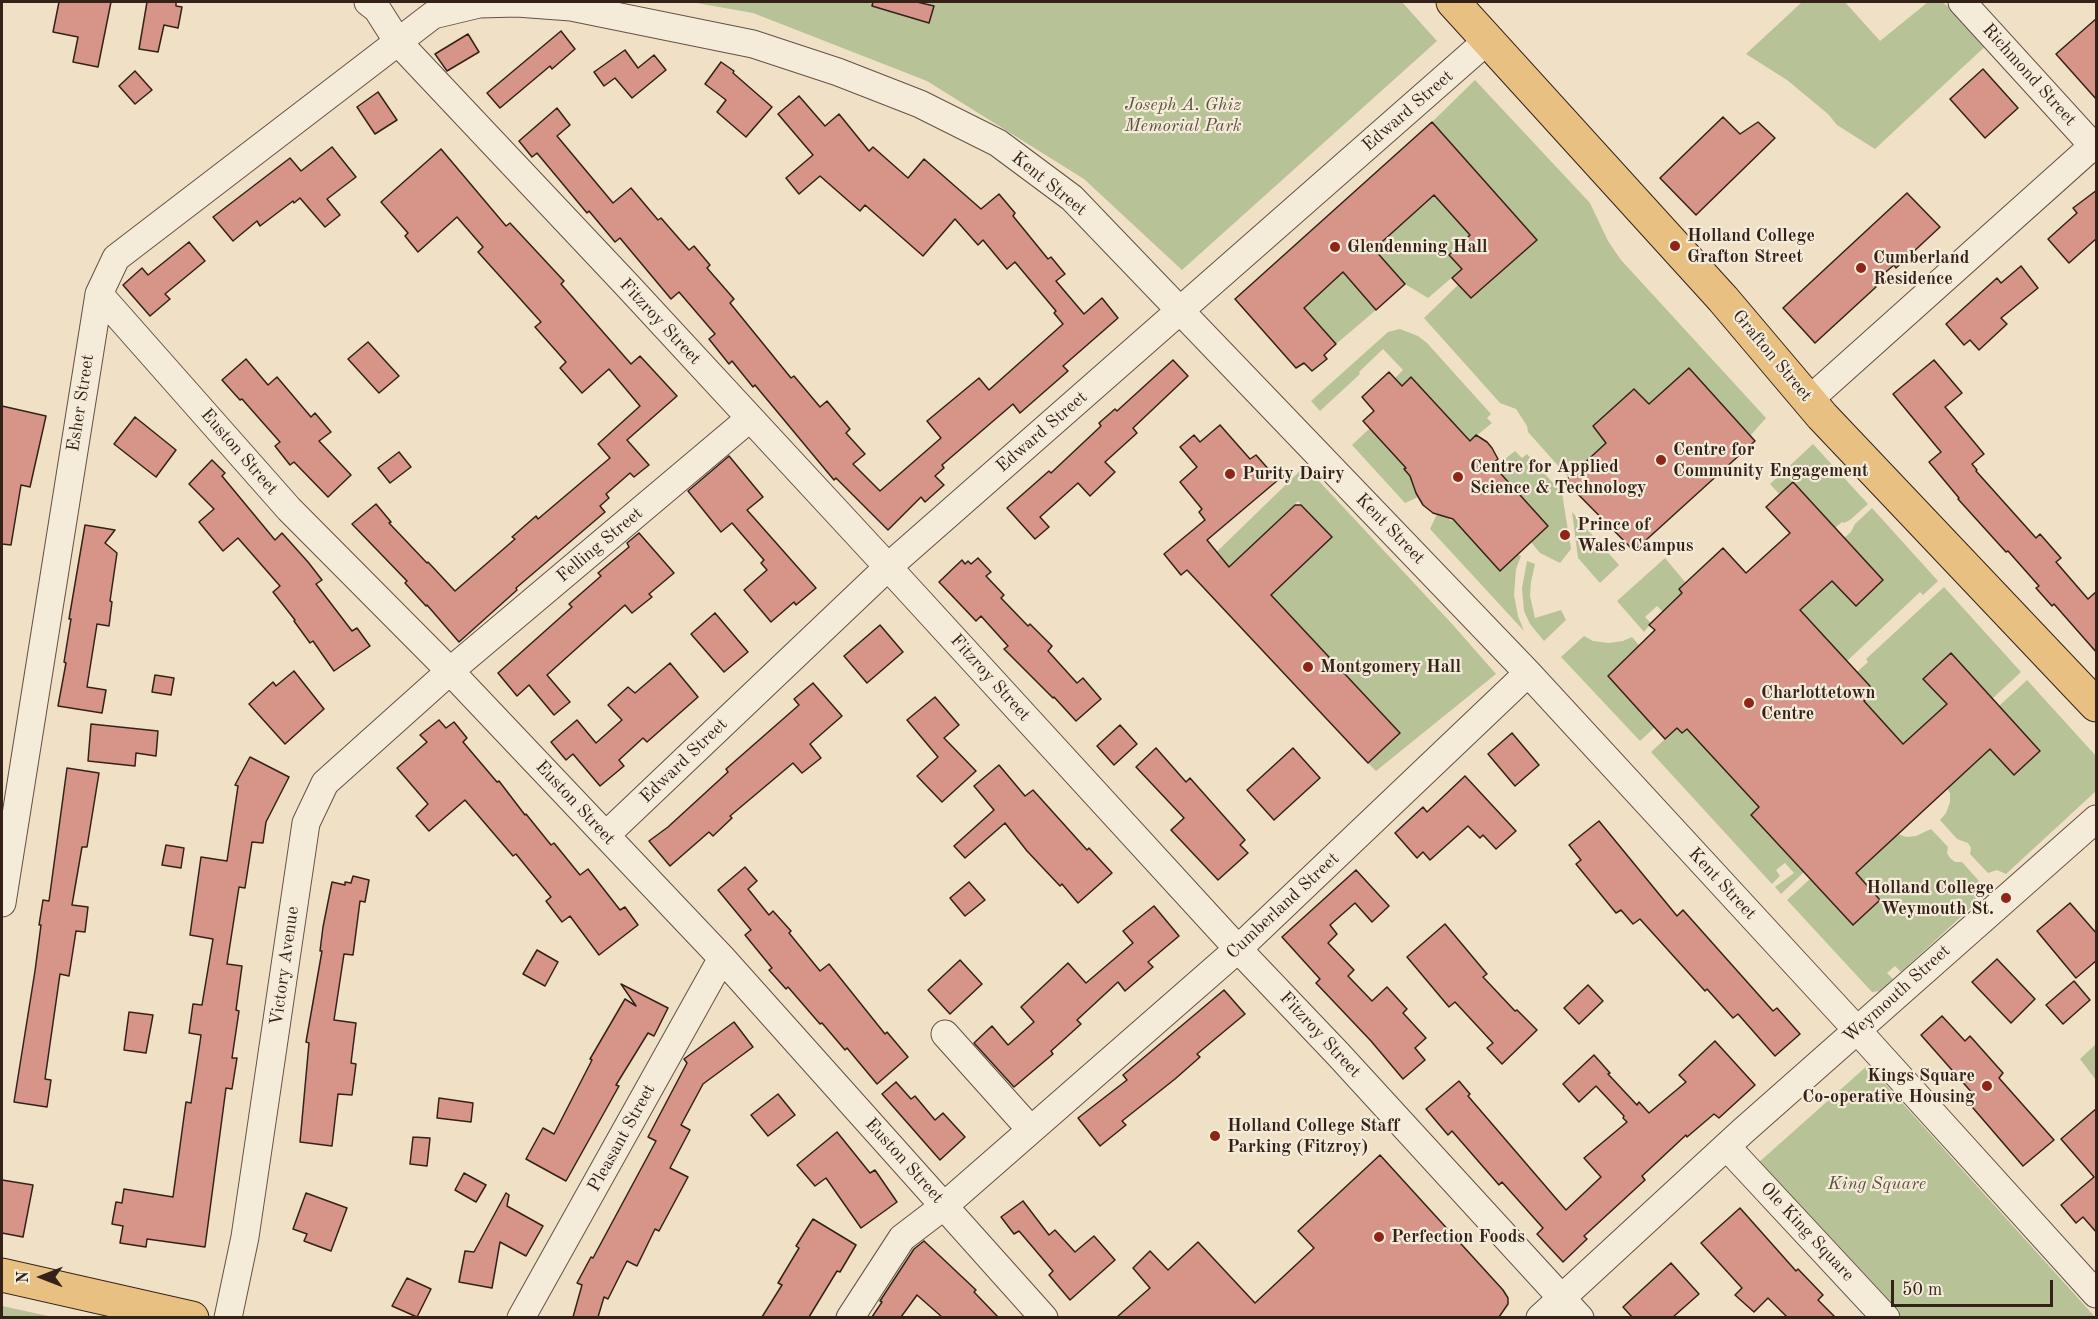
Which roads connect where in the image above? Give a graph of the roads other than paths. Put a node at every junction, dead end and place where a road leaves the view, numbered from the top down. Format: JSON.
{"nodes":[{"id":1,"x":368,"y":2,"type":"edge"},
{"id":2,"x":1453,"y":2,"type":"edge"},
{"id":3,"x":1962,"y":2,"type":"edge"},
{"id":4,"x":1489,"y":39,"type":"junction"},
{"id":5,"x":398,"y":42,"type":"junction"},
{"id":6,"x":2096,"y":146,"type":"edge"},
{"id":7,"x":99,"y":294,"type":"junction"},
{"id":8,"x":1181,"y":310,"type":"junction"},
{"id":9,"x":1809,"y":400,"type":"junction"},
{"id":10,"x":749,"y":419,"type":"junction"},
{"id":11,"x":888,"y":567,"type":"junction"},
{"id":12,"x":450,"y":671,"type":"junction"},
{"id":13,"x":1528,"y":674,"type":"junction"},
{"id":14,"x":2097,"y":705,"type":"edge"},
{"id":15,"x":2097,"y":819,"type":"edge"},
{"id":16,"x":606,"y":835,"type":"junction"},
{"id":17,"x":2,"y":903,"type":"edge"},
{"id":18,"x":1238,"y":949,"type":"junction"},
{"id":19,"x":722,"y":958,"type":"junction"},
{"id":20,"x":1857,"y":1030,"type":"junction"},
{"id":21,"x":945,"y":1034,"type":"dead end"},
{"id":22,"x":1031,"y":1130,"type":"junction"},
{"id":23,"x":1727,"y":1147,"type":"junction"},
{"id":24,"x":944,"y":1206,"type":"junction"},
{"id":25,"x":2,"y":1275,"type":"edge"},
{"id":26,"x":2097,"y":1294,"type":"edge"},
{"id":27,"x":1562,"y":1298,"type":"junction"},
{"id":28,"x":192,"y":1317,"type":"edge"},
{"id":29,"x":228,"y":1317,"type":"edge"},
{"id":30,"x":521,"y":1317,"type":"edge"},
{"id":31,"x":850,"y":1317,"type":"edge"},
{"id":32,"x":1044,"y":1317,"type":"edge"},
{"id":33,"x":1540,"y":1317,"type":"edge"},
{"id":34,"x":1581,"y":1317,"type":"edge"},
{"id":35,"x":1886,"y":1317,"type":"edge"}],
"edges":[{"from":1,"to":5,"type":"street","name":"Fitzroy Street"},
{"from":2,"to":4,"type":"main road","name":"Grafton Street"},
{"from":3,"to":6,"type":"street","name":"Richmond Street"},
{"from":4,"to":8,"type":"street","name":"Edward Street"},
{"from":4,"to":9,"type":"main road","name":"Grafton Street"},
{"from":5,"to":7,"type":"street","name":"Esher Street"},
{"from":5,"to":8,"type":"street","name":"Kent Street"},
{"from":5,"to":10,"type":"street","name":"Fitzroy Street"},
{"from":6,"to":9,"type":"street"},
{"from":7,"to":12,"type":"street","name":"Euston Street"},
{"from":7,"to":17,"type":"street","name":"Esher Street"},
{"from":8,"to":11,"type":"street","name":"Edward Street"},
{"from":8,"to":13,"type":"street","name":"Kent Street"},
{"from":9,"to":14,"type":"main road","name":"Grafton Street"},
{"from":10,"to":11,"type":"street","name":"Fitzroy Street"},
{"from":10,"to":12,"type":"street","name":"Felling Street"},
{"from":11,"to":16,"type":"street","name":"Edward Street"},
{"from":11,"to":18,"type":"street","name":"Fitzroy Street"},
{"from":12,"to":16,"type":"street","name":"Euston Street"},
{"from":12,"to":29,"type":"street","name":"Victory Avenue"},
{"from":13,"to":18,"type":"street","name":"Cumberland Street"},
{"from":13,"to":20,"type":"street","name":"Kent Street"},
{"from":15,"to":20,"type":"street","name":"Weymouth Street"},
{"from":16,"to":19,"type":"street","name":"Euston Street"},
{"from":18,"to":22,"type":"street","name":"Cumberland Street"},
{"from":18,"to":27,"type":"street","name":"Fitzroy Street"},
{"from":19,"to":24,"type":"street","name":"Euston Street"},
{"from":19,"to":30,"type":"street","name":"Pleasant Street"},
{"from":20,"to":23,"type":"street","name":"Weymouth Street"},
{"from":20,"to":26,"type":"street","name":"Kent Street"},
{"from":21,"to":22,"type":"street"},
{"from":22,"to":24,"type":"street","name":"Cumberland Street"},
{"from":23,"to":27,"type":"street","name":"Weymouth Street"},
{"from":23,"to":35,"type":"street","name":"Ole King Square"},
{"from":24,"to":31,"type":"street","name":"Cumberland Street"},
{"from":24,"to":32,"type":"street","name":"Euston Street"},
{"from":25,"to":28,"type":"main road"},
{"from":27,"to":33,"type":"street","name":"Weymouth Street"},
{"from":27,"to":34,"type":"street","name":"Fitzroy Street"}]}
